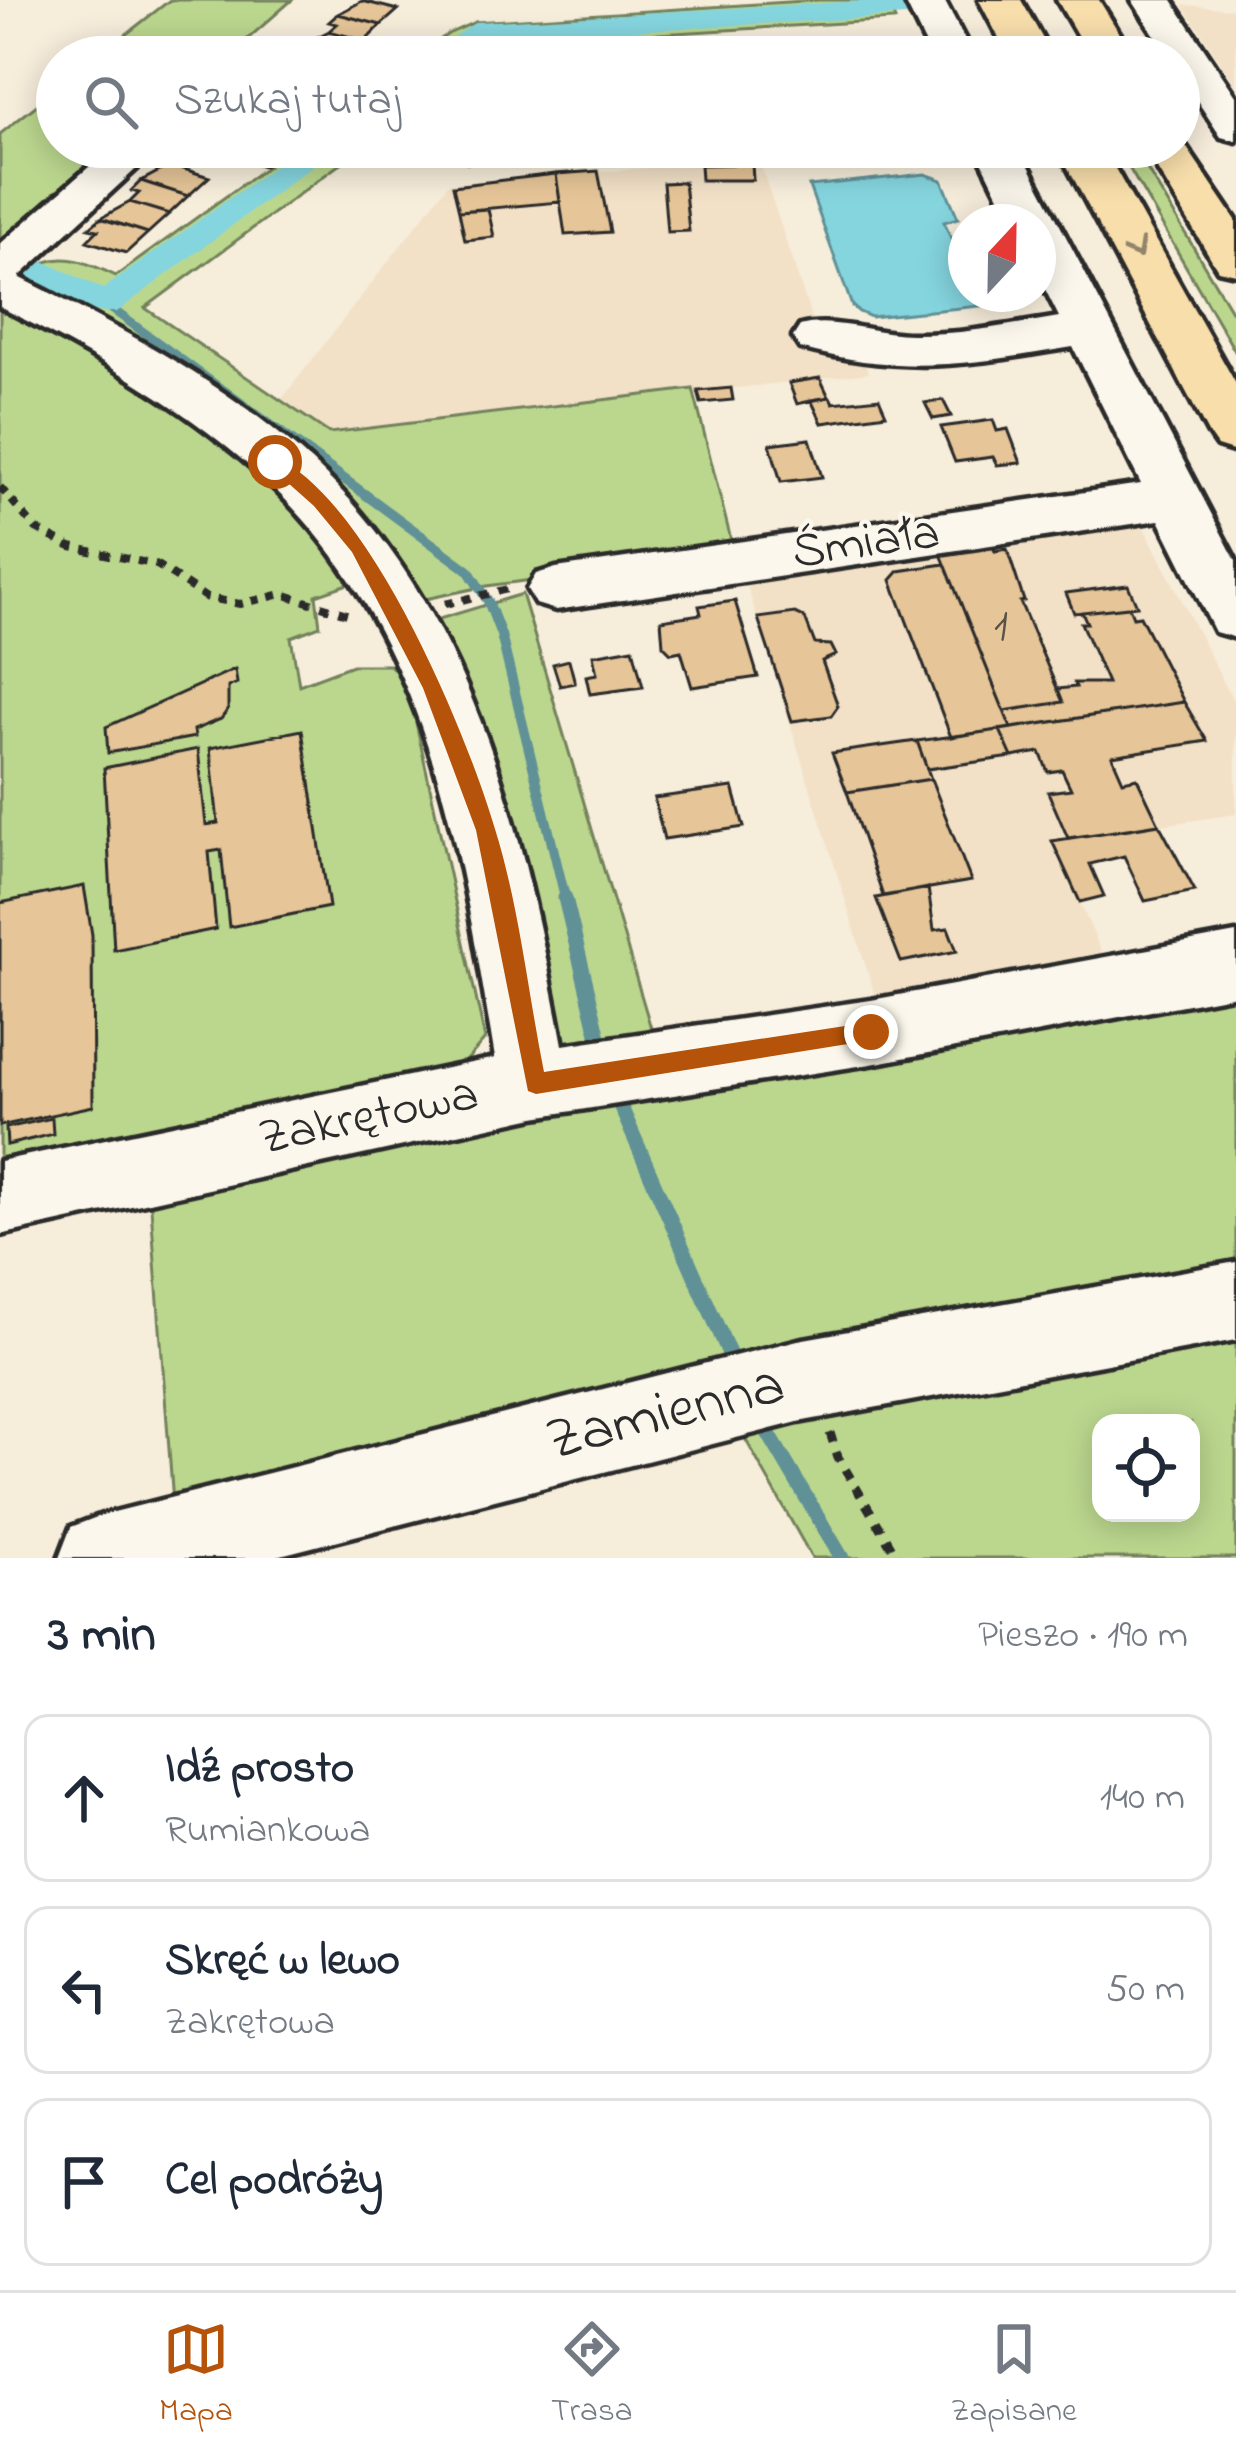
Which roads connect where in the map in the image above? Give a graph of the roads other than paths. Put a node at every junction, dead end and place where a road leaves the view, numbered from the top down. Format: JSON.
{"nodes":[{"id":1,"x":924,"y":0,"type":"edge"},
{"id":2,"x":1000,"y":0,"type":"edge"},
{"id":3,"x":1078,"y":0,"type":"edge"},
{"id":4,"x":1152,"y":0,"type":"edge"},
{"id":5,"x":942,"y":36,"type":"edge"},
{"id":6,"x":1020,"y":36,"type":"edge"},
{"id":7,"x":1099,"y":36,"type":"edge"},
{"id":8,"x":1176,"y":36,"type":"edge"},
{"id":9,"x":1200,"y":73,"type":"edge"},
{"id":10,"x":1236,"y":128,"type":"edge"},
{"id":11,"x":114,"y":168,"type":"edge"},
{"id":12,"x":1008,"y":168,"type":"edge"},
{"id":13,"x":1091,"y":168,"type":"edge"},
{"id":14,"x":1180,"y":168,"type":"edge"},
{"id":15,"x":1026,"y":204,"type":"edge"},
{"id":16,"x":1236,"y":259,"type":"edge"},
{"id":17,"x":1056,"y":263,"type":"edge"},
{"id":18,"x":0,"y":268,"type":"edge"},
{"id":19,"x":0,"y":286,"type":"edge"},
{"id":20,"x":1089,"y":328,"type":"junction"},
{"id":21,"x":818,"y":337,"type":"dead end"},
{"id":22,"x":1236,"y":433,"type":"edge"},
{"id":23,"x":1177,"y":498,"type":"junction"},
{"id":24,"x":534,"y":588,"type":"road end"},
{"id":25,"x":1236,"y":616,"type":"edge"},
{"id":26,"x":1236,"y":964,"type":"edge"},
{"id":27,"x":608,"y":1072,"type":"junction"},
{"id":28,"x":0,"y":1198,"type":"edge"},
{"id":29,"x":1236,"y":1301,"type":"edge"},
{"id":30,"x":102,"y":1558,"type":"edge"}],
"edges":[{"from":1,"to":5,"type":"street"},
{"from":2,"to":6,"type":"highway"},
{"from":3,"to":7,"type":"highway"},
{"from":4,"to":8,"type":"street"},
{"from":9,"to":10,"type":"street"},
{"from":11,"to":18,"type":"street"},
{"from":12,"to":15,"type":"street"},
{"from":13,"to":22,"type":"highway","one_way":true},
{"from":14,"to":16,"type":"highway"},
{"from":17,"to":20,"type":"street"},
{"from":19,"to":27,"type":"street"},
{"from":20,"to":21,"type":"street"},
{"from":20,"to":23,"type":"street"},
{"from":23,"to":24,"type":"street","name":"Śmiała"},
{"from":23,"to":25,"type":"street"},
{"from":26,"to":27,"type":"street","name":"Zakrętowa"},
{"from":27,"to":28,"type":"street","name":"Zakrętowa"},
{"from":29,"to":30,"type":"street","name":"Zamienna"}]}
